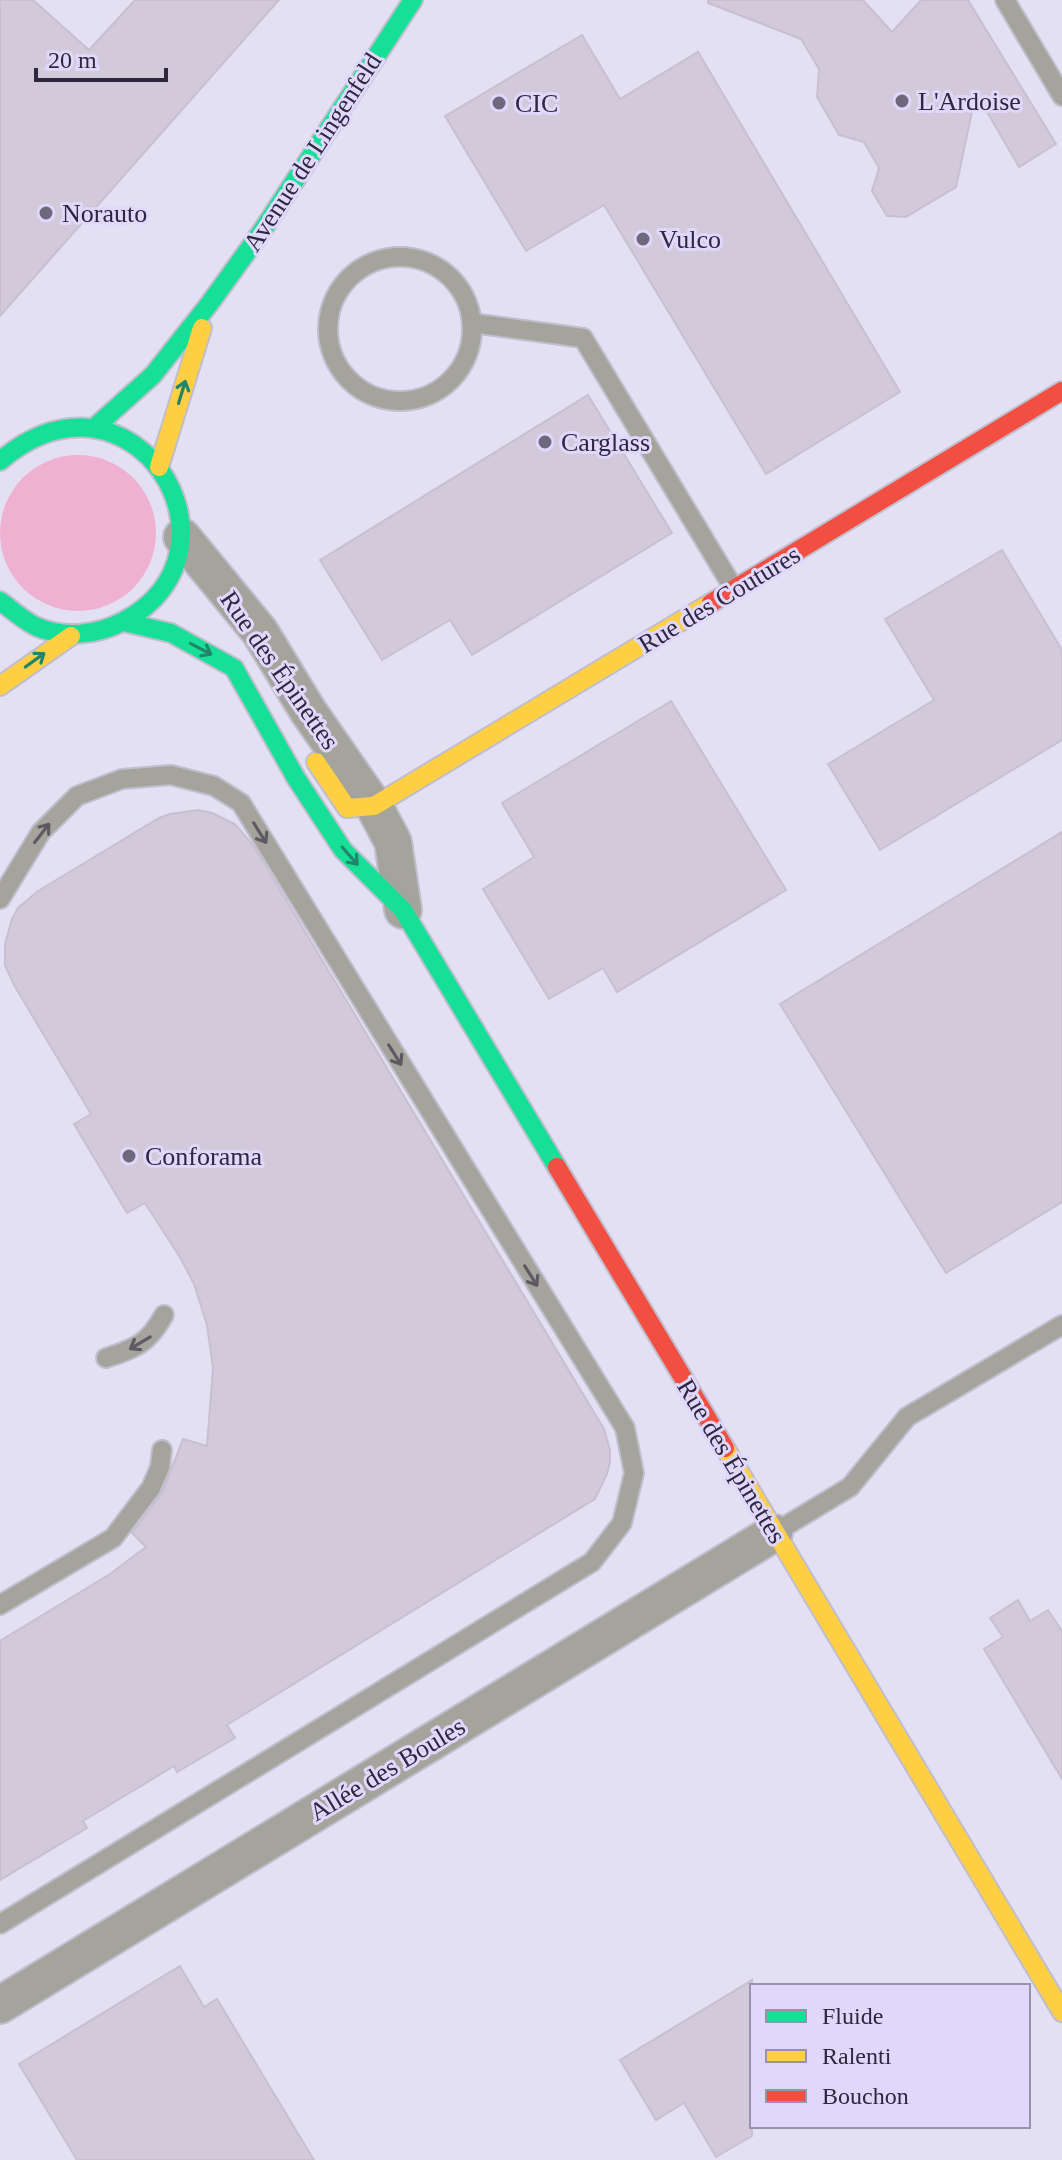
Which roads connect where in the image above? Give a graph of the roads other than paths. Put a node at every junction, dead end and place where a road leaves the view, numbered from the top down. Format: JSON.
{"nodes":[{"id":1,"x":413,"y":0,"type":"edge"},
{"id":2,"x":1005,"y":0,"type":"edge"},
{"id":3,"x":1062,"y":96,"type":"edge"},
{"id":4,"x":210,"y":303,"type":"junction"},
{"id":5,"x":472,"y":323,"type":"junction"},
{"id":6,"x":1062,"y":391,"type":"edge"},
{"id":7,"x":94,"y":428,"type":"junction"},
{"id":8,"x":5,"y":452,"type":"edge"},
{"id":9,"x":159,"y":467,"type":"junction"},
{"id":10,"x":182,"y":537,"type":"junction"},
{"id":11,"x":735,"y":590,"type":"junction"},
{"id":12,"x":0,"y":601,"type":"edge"},
{"id":13,"x":128,"y":623,"type":"junction"},
{"id":14,"x":71,"y":636,"type":"junction"},
{"id":15,"x":234,"y":668,"type":"junction"},
{"id":16,"x":0,"y":686,"type":"edge"},
{"id":17,"x":280,"y":711,"type":"dead end"},
{"id":18,"x":306,"y":747,"type":"dead end"},
{"id":19,"x":374,"y":806,"type":"junction"},
{"id":20,"x":0,"y":899,"type":"edge"},
{"id":21,"x":403,"y":910,"type":"junction"},
{"id":22,"x":164,"y":1315,"type":"dead end"},
{"id":23,"x":1062,"y":1325,"type":"edge"},
{"id":24,"x":106,"y":1358,"type":"dead end"},
{"id":25,"x":162,"y":1450,"type":"dead end"},
{"id":26,"x":774,"y":1533,"type":"junction"},
{"id":27,"x":0,"y":1605,"type":"edge"},
{"id":28,"x":0,"y":1924,"type":"edge"},
{"id":29,"x":0,"y":2005,"type":"edge"},
{"id":30,"x":1062,"y":2012,"type":"edge"}],
"edges":[{"from":1,"to":4,"type":"street","name":"Avenue de Lingenfeld"},
{"from":2,"to":3,"type":"lane"},
{"from":4,"to":7,"type":"street","name":"Avenue de Lingenfeld"},
{"from":9,"to":4,"type":"street","name":"Avenue de Lingenfeld","one_way":true},
{"from":5,"to":5,"type":"lane"},
{"from":5,"to":11,"type":"lane"},
{"from":6,"to":11,"type":"street","name":"Rue des Coutures"},
{"from":7,"to":8,"type":"street"},
{"from":7,"to":9,"type":"street"},
{"from":9,"to":10,"type":"street"},
{"from":10,"to":13,"type":"street"},
{"from":10,"to":19,"type":"street","name":"Rue des Épinettes"},
{"from":11,"to":19,"type":"street","name":"Rue des Coutures"},
{"from":12,"to":14,"type":"street"},
{"from":13,"to":14,"type":"street"},
{"from":13,"to":15,"type":"street","name":"Rue des Épinettes","one_way":true},
{"from":16,"to":14,"type":"street","one_way":true},
{"from":15,"to":17,"type":"street","name":"Rue des Épinettes"},
{"from":15,"to":21,"type":"street","name":"Rue des Épinettes","one_way":true},
{"from":18,"to":19,"type":"street","name":"Rue des Épinettes"},
{"from":19,"to":21,"type":"street","name":"Rue des Épinettes"},
{"from":20,"to":28,"type":"lane","one_way":true},
{"from":21,"to":26,"type":"street","name":"Rue des Épinettes"},
{"from":22,"to":24,"type":"lane","one_way":true},
{"from":23,"to":26,"type":"lane"},
{"from":25,"to":27,"type":"lane"},
{"from":26,"to":29,"type":"street","name":"Allée des Boules"},
{"from":26,"to":30,"type":"street","name":"Rue des Épinettes"}]}
